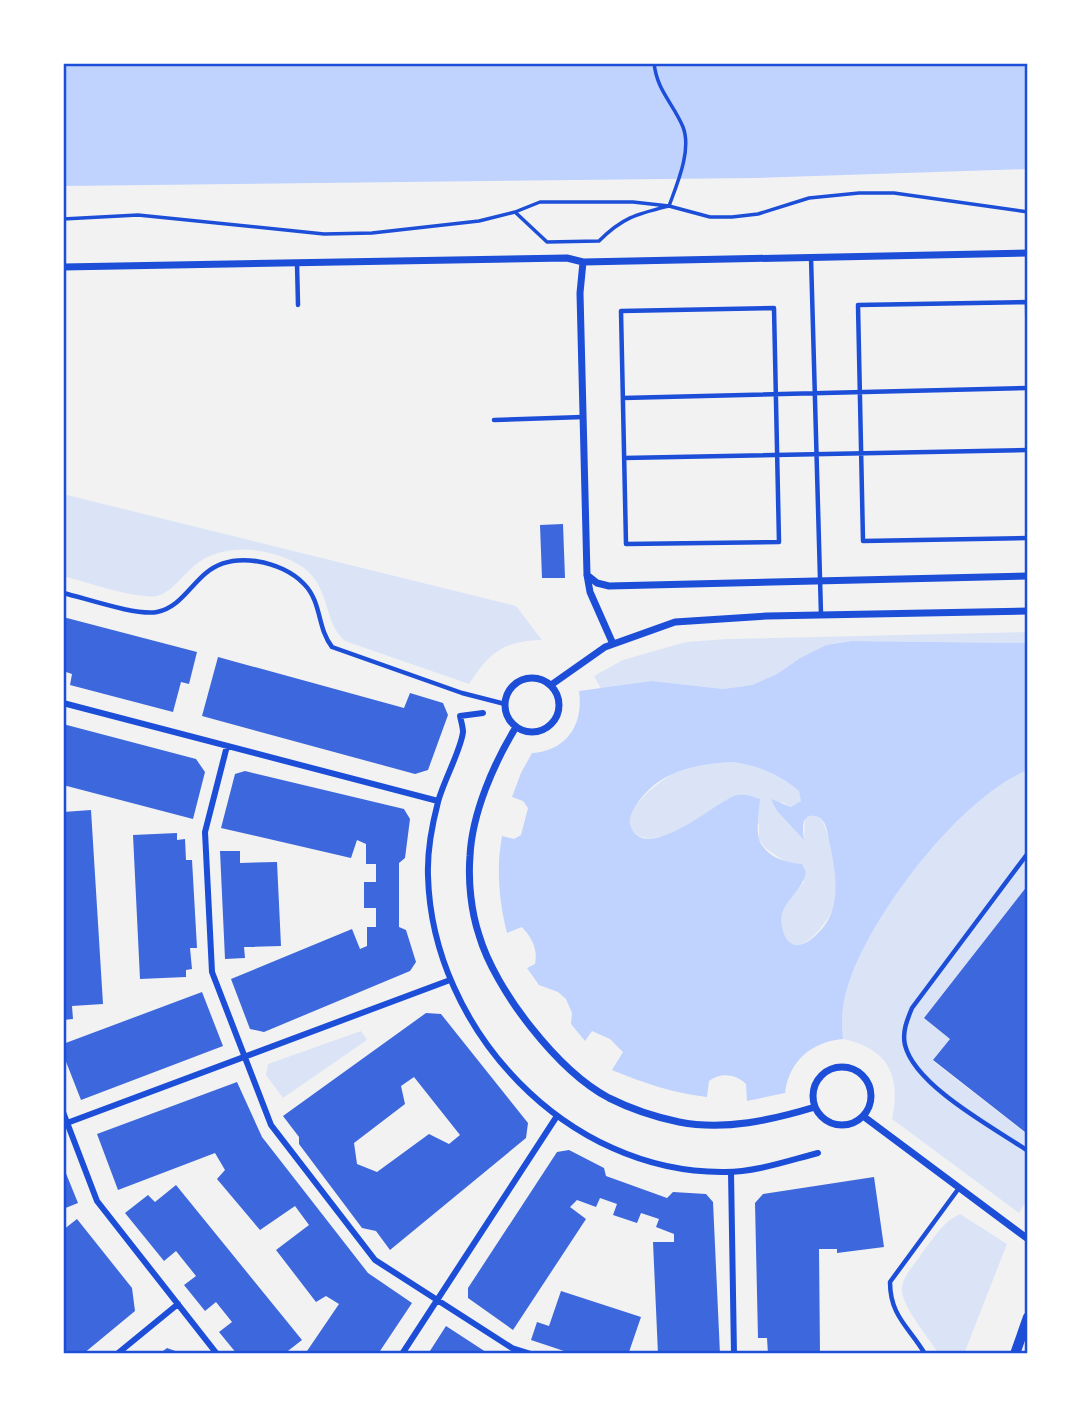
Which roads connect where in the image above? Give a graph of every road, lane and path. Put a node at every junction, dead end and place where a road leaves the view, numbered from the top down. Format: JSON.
{"nodes":[{"id":1,"x":654,"y":63,"type":"edge"},
{"id":2,"x":668,"y":206,"type":"junction"},
{"id":3,"x":514,"y":212,"type":"junction"},
{"id":4,"x":1028,"y":212,"type":"edge"},
{"id":5,"x":63,"y":219,"type":"edge"},
{"id":6,"x":1028,"y":253,"type":"edge"},
{"id":7,"x":811,"y":257,"type":"junction"},
{"id":8,"x":297,"y":262,"type":"junction"},
{"id":9,"x":583,"y":262,"type":"junction"},
{"id":10,"x":63,"y":267,"type":"edge"},
{"id":11,"x":298,"y":305,"type":"dead end"},
{"id":12,"x":1028,"y":364,"type":"edge"},
{"id":13,"x":1028,"y":388,"type":"edge"},
{"id":14,"x":859,"y":391,"type":"junction"},
{"id":15,"x":815,"y":392,"type":"junction"},
{"id":16,"x":776,"y":393,"type":"junction"},
{"id":17,"x":623,"y":398,"type":"junction"},
{"id":18,"x":583,"y":417,"type":"junction"},
{"id":19,"x":494,"y":420,"type":"dead end"},
{"id":20,"x":1028,"y":450,"type":"edge"},
{"id":21,"x":861,"y":454,"type":"junction"},
{"id":22,"x":817,"y":455,"type":"junction"},
{"id":23,"x":777,"y":456,"type":"junction"},
{"id":24,"x":624,"y":458,"type":"junction"},
{"id":25,"x":1028,"y":538,"type":"edge"},
{"id":26,"x":587,"y":575,"type":"junction"},
{"id":27,"x":1028,"y":576,"type":"edge"},
{"id":28,"x":820,"y":581,"type":"junction"},
{"id":29,"x":63,"y":593,"type":"edge"},
{"id":30,"x":1028,"y":611,"type":"edge"},
{"id":31,"x":821,"y":614,"type":"junction"},
{"id":32,"x":613,"y":645,"type":"junction"},
{"id":33,"x":551,"y":685,"type":"junction"},
{"id":34,"x":63,"y":703,"type":"edge"},
{"id":35,"x":505,"y":704,"type":"junction"},
{"id":36,"x":483,"y":713,"type":"dead end"},
{"id":37,"x":516,"y":727,"type":"junction"},
{"id":38,"x":227,"y":746,"type":"junction"},
{"id":39,"x":438,"y":801,"type":"junction"},
{"id":40,"x":1028,"y":853,"type":"edge"},
{"id":41,"x":450,"y":980,"type":"junction"},
{"id":42,"x":246,"y":1057,"type":"junction"},
{"id":43,"x":815,"y":1107,"type":"junction"},
{"id":44,"x":63,"y":1112,"type":"edge"},
{"id":45,"x":557,"y":1116,"type":"junction"},
{"id":46,"x":863,"y":1116,"type":"junction"},
{"id":47,"x":67,"y":1123,"type":"junction"},
{"id":48,"x":1027,"y":1148,"type":"edge"},
{"id":49,"x":818,"y":1153,"type":"dead end"},
{"id":50,"x":731,"y":1172,"type":"junction"},
{"id":51,"x":959,"y":1188,"type":"junction"},
{"id":52,"x":1028,"y":1239,"type":"edge"},
{"id":53,"x":438,"y":1300,"type":"junction"},
{"id":54,"x":178,"y":1304,"type":"junction"},
{"id":55,"x":1028,"y":1317,"type":"edge"},
{"id":56,"x":117,"y":1354,"type":"edge"},
{"id":57,"x":217,"y":1354,"type":"edge"},
{"id":58,"x":402,"y":1354,"type":"edge"},
{"id":59,"x":531,"y":1354,"type":"edge"},
{"id":60,"x":734,"y":1354,"type":"edge"},
{"id":61,"x":925,"y":1354,"type":"edge"},
{"id":62,"x":1015,"y":1354,"type":"edge"}],
"edges":[{"from":1,"to":2,"type":"path"},
{"from":2,"to":3,"type":"path"},
{"from":2,"to":3,"type":"path"},
{"from":2,"to":4,"type":"path"},
{"from":3,"to":5,"type":"path"},
{"from":6,"to":7,"type":"street"},
{"from":7,"to":9,"type":"street"},
{"from":7,"to":15,"type":"lane"},
{"from":8,"to":9,"type":"street"},
{"from":8,"to":10,"type":"street"},
{"from":8,"to":11,"type":"lane"},
{"from":9,"to":18,"type":"street"},
{"from":12,"to":14,"type":"lane"},
{"from":13,"to":14,"type":"lane"},
{"from":14,"to":15,"type":"lane"},
{"from":14,"to":21,"type":"lane"},
{"from":15,"to":16,"type":"lane"},
{"from":15,"to":22,"type":"lane"},
{"from":16,"to":17,"type":"lane"},
{"from":16,"to":17,"type":"lane"},
{"from":16,"to":23,"type":"lane"},
{"from":17,"to":24,"type":"lane"},
{"from":18,"to":19,"type":"lane"},
{"from":18,"to":26,"type":"street"},
{"from":20,"to":21,"type":"lane"},
{"from":21,"to":22,"type":"lane"},
{"from":21,"to":25,"type":"lane"},
{"from":22,"to":23,"type":"lane"},
{"from":22,"to":28,"type":"lane"},
{"from":23,"to":24,"type":"lane"},
{"from":23,"to":24,"type":"lane"},
{"from":26,"to":28,"type":"street"},
{"from":26,"to":32,"type":"street"},
{"from":27,"to":28,"type":"street"},
{"from":28,"to":31,"type":"lane"},
{"from":29,"to":35,"type":"lane"},
{"from":30,"to":31,"type":"street"},
{"from":31,"to":32,"type":"street"},
{"from":32,"to":33,"type":"street"},
{"from":33,"to":35,"type":"street"},
{"from":33,"to":37,"type":"street"},
{"from":34,"to":38,"type":"street"},
{"from":35,"to":37,"type":"street"},
{"from":36,"to":39,"type":"street"},
{"from":37,"to":43,"type":"street"},
{"from":38,"to":39,"type":"street"},
{"from":38,"to":42,"type":"street"},
{"from":39,"to":41,"type":"street"},
{"from":40,"to":48,"type":"lane"},
{"from":41,"to":42,"type":"street"},
{"from":41,"to":45,"type":"street"},
{"from":42,"to":47,"type":"street"},
{"from":42,"to":53,"type":"street"},
{"from":43,"to":46,"type":"street"},
{"from":43,"to":46,"type":"street"},
{"from":44,"to":47,"type":"street"},
{"from":45,"to":50,"type":"street"},
{"from":45,"to":53,"type":"street"},
{"from":46,"to":51,"type":"street"},
{"from":47,"to":54,"type":"street"},
{"from":49,"to":50,"type":"street"},
{"from":50,"to":60,"type":"street"},
{"from":51,"to":52,"type":"street"},
{"from":51,"to":61,"type":"lane"},
{"from":53,"to":58,"type":"street"},
{"from":53,"to":59,"type":"street"},
{"from":54,"to":56,"type":"street"},
{"from":54,"to":57,"type":"street"},
{"from":55,"to":62,"type":"street"}]}
